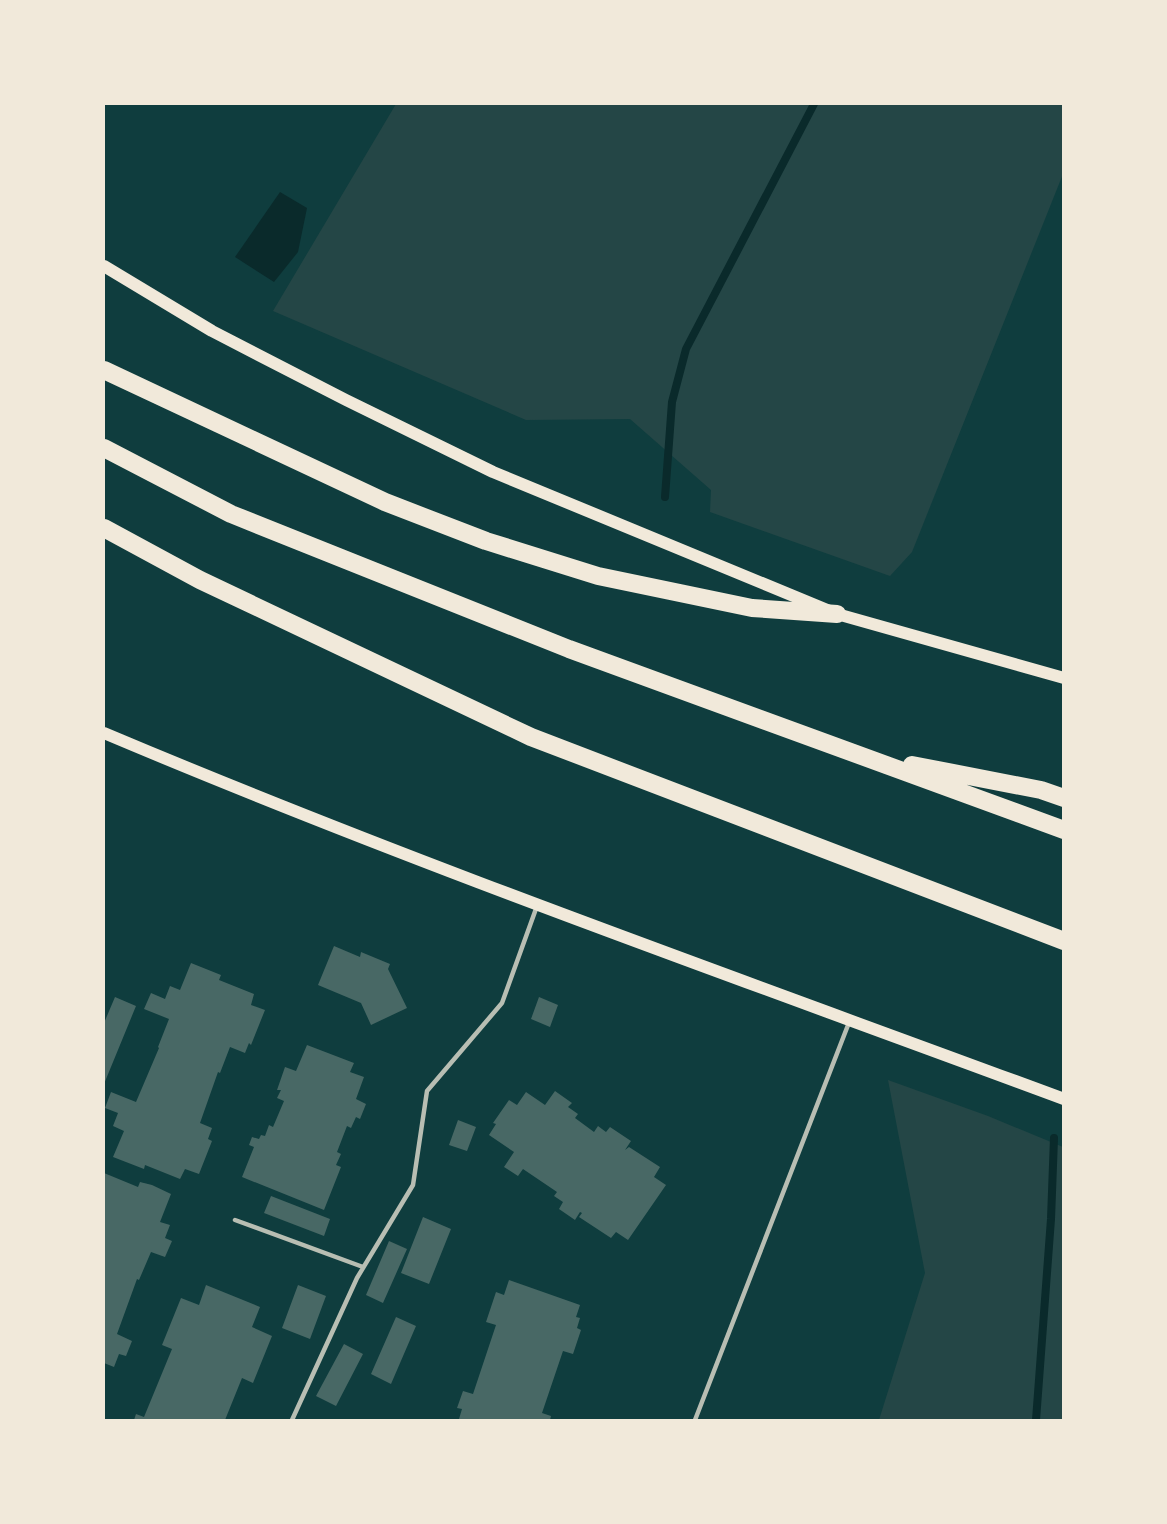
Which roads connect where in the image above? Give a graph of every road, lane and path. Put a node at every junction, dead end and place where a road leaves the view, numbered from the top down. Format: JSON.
{"nodes":[{"id":1,"x":104,"y":266,"type":"edge"},
{"id":2,"x":104,"y":370,"type":"edge"},
{"id":3,"x":104,"y":448,"type":"edge"},
{"id":4,"x":104,"y":528,"type":"edge"},
{"id":5,"x":837,"y":614,"type":"junction"},
{"id":6,"x":1064,"y":678,"type":"edge"},
{"id":7,"x":104,"y":733,"type":"edge"},
{"id":8,"x":857,"y":754,"type":"junction"},
{"id":9,"x":1064,"y":798,"type":"edge"},
{"id":10,"x":1064,"y":830,"type":"edge"},
{"id":11,"x":538,"y":904,"type":"junction"},
{"id":12,"x":1064,"y":942,"type":"edge"},
{"id":13,"x":850,"y":1020,"type":"junction"},
{"id":14,"x":1064,"y":1099,"type":"edge"},
{"id":15,"x":235,"y":1220,"type":"dead end"},
{"id":16,"x":363,"y":1267,"type":"junction"},
{"id":17,"x":292,"y":1420,"type":"edge"},
{"id":18,"x":695,"y":1420,"type":"edge"}],
"edges":[{"from":1,"to":5,"type":"main road"},
{"from":2,"to":5,"type":"highway"},
{"from":3,"to":8,"type":"highway"},
{"from":4,"to":12,"type":"highway"},
{"from":5,"to":6,"type":"main road"},
{"from":7,"to":11,"type":"main road"},
{"from":8,"to":9,"type":"highway"},
{"from":8,"to":10,"type":"highway"},
{"from":11,"to":13,"type":"main road"},
{"from":11,"to":16,"type":"lane"},
{"from":13,"to":14,"type":"main road"},
{"from":13,"to":18,"type":"lane"},
{"from":15,"to":16,"type":"lane"},
{"from":16,"to":17,"type":"lane"}]}
